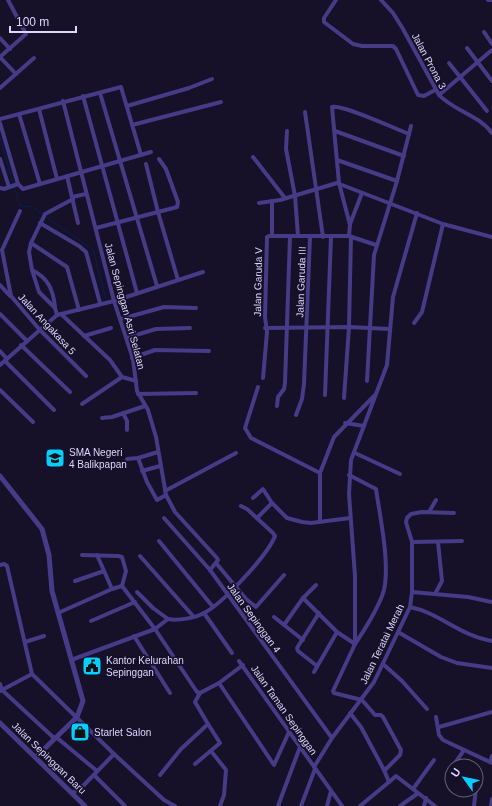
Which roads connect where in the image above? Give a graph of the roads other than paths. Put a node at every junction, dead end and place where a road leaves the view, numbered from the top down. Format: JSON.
{"nodes":[{"id":1,"x":8,"y":0,"type":"edge"},
{"id":2,"x":336,"y":0,"type":"edge"},
{"id":3,"x":381,"y":0,"type":"edge"},
{"id":4,"x":488,"y":0,"type":"edge"},
{"id":5,"x":492,"y":0,"type":"edge"},
{"id":6,"x":484,"y":32,"type":"dead end"},
{"id":7,"x":0,"y":38,"type":"edge"},
{"id":8,"x":492,"y":44,"type":"edge"},
{"id":9,"x":10,"y":48,"type":"junction"},
{"id":10,"x":466,"y":48,"type":"dead end"},
{"id":11,"x":492,"y":50,"type":"edge"},
{"id":12,"x":0,"y":57,"type":"edge"},
{"id":13,"x":34,"y":58,"type":"dead end"},
{"id":14,"x":449,"y":63,"type":"dead end"},
{"id":15,"x":477,"y":63,"type":"junction"},
{"id":16,"x":16,"y":74,"type":"junction"},
{"id":17,"x":460,"y":77,"type":"junction"},
{"id":18,"x":212,"y":79,"type":"dead end"},
{"id":19,"x":492,"y":81,"type":"edge"},
{"id":20,"x":0,"y":88,"type":"edge"},
{"id":21,"x":435,"y":90,"type":"junction"},
{"id":22,"x":100,"y":93,"type":"junction"},
{"id":23,"x":438,"y":95,"type":"junction"},
{"id":24,"x":83,"y":96,"type":"junction"},
{"id":25,"x":63,"y":101,"type":"junction"},
{"id":26,"x":221,"y":102,"type":"dead end"},
{"id":27,"x":127,"y":106,"type":"junction"},
{"id":28,"x":39,"y":109,"type":"junction"},
{"id":29,"x":487,"y":111,"type":"dead end"},
{"id":30,"x":305,"y":112,"type":"dead end"},
{"id":31,"x":19,"y":114,"type":"junction"},
{"id":32,"x":0,"y":119,"type":"edge"},
{"id":33,"x":0,"y":123,"type":"edge"},
{"id":34,"x":132,"y":125,"type":"junction"},
{"id":35,"x":411,"y":126,"type":"dead end"},
{"id":36,"x":335,"y":131,"type":"junction"},
{"id":37,"x":287,"y":132,"type":"dead end"},
{"id":38,"x":492,"y":132,"type":"edge"},
{"id":39,"x":409,"y":134,"type":"junction"},
{"id":40,"x":150,"y":152,"type":"dead end"},
{"id":41,"x":141,"y":155,"type":"junction"},
{"id":42,"x":404,"y":156,"type":"junction"},
{"id":43,"x":253,"y":157,"type":"dead end"},
{"id":44,"x":0,"y":159,"type":"edge"},
{"id":45,"x":159,"y":159,"type":"dead end"},
{"id":46,"x":337,"y":160,"type":"junction"},
{"id":47,"x":121,"y":161,"type":"junction"},
{"id":48,"x":146,"y":164,"type":"dead end"},
{"id":49,"x":102,"y":166,"type":"junction"},
{"id":50,"x":80,"y":173,"type":"junction"},
{"id":51,"x":67,"y":176,"type":"junction"},
{"id":52,"x":57,"y":179,"type":"junction"},
{"id":53,"x":397,"y":181,"type":"junction"},
{"id":54,"x":339,"y":183,"type":"junction"},
{"id":55,"x":18,"y":184,"type":"junction"},
{"id":56,"x":40,"y":184,"type":"junction"},
{"id":57,"x":9,"y":187,"type":"junction"},
{"id":58,"x":0,"y":188,"type":"edge"},
{"id":59,"x":317,"y":188,"type":"junction"},
{"id":60,"x":362,"y":193,"type":"junction"},
{"id":61,"x":86,"y":194,"type":"junction"},
{"id":62,"x":295,"y":196,"type":"junction"},
{"id":63,"x":72,"y":198,"type":"junction"},
{"id":64,"x":285,"y":198,"type":"junction"},
{"id":65,"x":272,"y":201,"type":"junction"},
{"id":66,"x":259,"y":203,"type":"dead end"},
{"id":67,"x":390,"y":203,"type":"junction"},
{"id":68,"x":20,"y":211,"type":"dead end"},
{"id":69,"x":158,"y":212,"type":"junction"},
{"id":70,"x":417,"y":213,"type":"junction"},
{"id":71,"x":138,"y":216,"type":"junction"},
{"id":72,"x":78,"y":222,"type":"dead end"},
{"id":73,"x":117,"y":222,"type":"junction"},
{"id":74,"x":40,"y":223,"type":"junction"},
{"id":75,"x":350,"y":224,"type":"junction"},
{"id":76,"x":443,"y":224,"type":"junction"},
{"id":77,"x":96,"y":228,"type":"junction"},
{"id":78,"x":270,"y":236,"type":"junction"},
{"id":79,"x":290,"y":236,"type":"junction"},
{"id":80,"x":298,"y":236,"type":"junction"},
{"id":81,"x":310,"y":237,"type":"junction"},
{"id":82,"x":323,"y":237,"type":"junction"},
{"id":83,"x":331,"y":237,"type":"junction"},
{"id":84,"x":350,"y":237,"type":"junction"},
{"id":85,"x":492,"y":237,"type":"edge"},
{"id":86,"x":31,"y":243,"type":"junction"},
{"id":87,"x":376,"y":245,"type":"junction"},
{"id":88,"x":1,"y":250,"type":"edge"},
{"id":89,"x":32,"y":270,"type":"junction"},
{"id":90,"x":203,"y":272,"type":"dead end"},
{"id":91,"x":178,"y":280,"type":"junction"},
{"id":92,"x":0,"y":285,"type":"edge"},
{"id":93,"x":157,"y":286,"type":"junction"},
{"id":94,"x":137,"y":293,"type":"junction"},
{"id":95,"x":11,"y":296,"type":"junction"},
{"id":96,"x":113,"y":301,"type":"junction"},
{"id":97,"x":101,"y":303,"type":"junction"},
{"id":98,"x":55,"y":308,"type":"junction"},
{"id":99,"x":196,"y":308,"type":"dead end"},
{"id":100,"x":79,"y":310,"type":"junction"},
{"id":101,"x":0,"y":314,"type":"edge"},
{"id":102,"x":59,"y":314,"type":"junction"},
{"id":103,"x":121,"y":319,"type":"junction"},
{"id":104,"x":414,"y":323,"type":"dead end"},
{"id":105,"x":349,"y":327,"type":"junction"},
{"id":106,"x":369,"y":327,"type":"junction"},
{"id":107,"x":111,"y":328,"type":"dead end"},
{"id":108,"x":190,"y":328,"type":"dead end"},
{"id":109,"x":265,"y":328,"type":"junction"},
{"id":110,"x":288,"y":328,"type":"junction"},
{"id":111,"x":308,"y":328,"type":"junction"},
{"id":112,"x":328,"y":328,"type":"junction"},
{"id":113,"x":38,"y":329,"type":"junction"},
{"id":114,"x":390,"y":329,"type":"junction"},
{"id":115,"x":84,"y":336,"type":"junction"},
{"id":116,"x":126,"y":338,"type":"junction"},
{"id":117,"x":26,"y":341,"type":"junction"},
{"id":118,"x":21,"y":345,"type":"junction"},
{"id":119,"x":0,"y":351,"type":"edge"},
{"id":120,"x":208,"y":351,"type":"dead end"},
{"id":121,"x":132,"y":358,"type":"junction"},
{"id":122,"x":6,"y":360,"type":"junction"},
{"id":123,"x":0,"y":365,"type":"edge"},
{"id":124,"x":86,"y":376,"type":"dead end"},
{"id":125,"x":123,"y":377,"type":"junction"},
{"id":126,"x":263,"y":378,"type":"dead end"},
{"id":127,"x":134,"y":381,"type":"junction"},
{"id":128,"x":367,"y":381,"type":"dead end"},
{"id":129,"x":258,"y":387,"type":"dead end"},
{"id":130,"x":0,"y":390,"type":"edge"},
{"id":131,"x":70,"y":392,"type":"dead end"},
{"id":132,"x":196,"y":393,"type":"dead end"},
{"id":133,"x":376,"y":393,"type":"junction"},
{"id":134,"x":138,"y":394,"type":"junction"},
{"id":135,"x":325,"y":395,"type":"dead end"},
{"id":136,"x":344,"y":398,"type":"dead end"},
{"id":137,"x":82,"y":404,"type":"dead end"},
{"id":138,"x":145,"y":406,"type":"junction"},
{"id":139,"x":277,"y":406,"type":"dead end"},
{"id":140,"x":54,"y":410,"type":"dead end"},
{"id":141,"x":125,"y":412,"type":"junction"},
{"id":142,"x":296,"y":415,"type":"dead end"},
{"id":143,"x":102,"y":418,"type":"dead end"},
{"id":144,"x":33,"y":422,"type":"dead end"},
{"id":145,"x":346,"y":423,"type":"junction"},
{"id":146,"x":364,"y":426,"type":"junction"},
{"id":147,"x":127,"y":430,"type":"dead end"},
{"id":148,"x":158,"y":452,"type":"junction"},
{"id":149,"x":236,"y":453,"type":"dead end"},
{"id":150,"x":355,"y":453,"type":"junction"},
{"id":151,"x":138,"y":458,"type":"junction"},
{"id":152,"x":127,"y":459,"type":"dead end"},
{"id":153,"x":160,"y":466,"type":"junction"},
{"id":154,"x":142,"y":471,"type":"junction"},
{"id":155,"x":320,"y":473,"type":"junction"},
{"id":156,"x":400,"y":474,"type":"dead end"},
{"id":157,"x":349,"y":475,"type":"junction"},
{"id":158,"x":0,"y":476,"type":"edge"},
{"id":159,"x":166,"y":493,"type":"junction"},
{"id":160,"x":253,"y":498,"type":"dead end"},
{"id":161,"x":436,"y":500,"type":"dead end"},
{"id":162,"x":272,"y":503,"type":"junction"},
{"id":163,"x":241,"y":506,"type":"dead end"},
{"id":164,"x":429,"y":512,"type":"junction"},
{"id":165,"x":454,"y":513,"type":"dead end"},
{"id":166,"x":164,"y":518,"type":"dead end"},
{"id":167,"x":257,"y":518,"type":"junction"},
{"id":168,"x":350,"y":518,"type":"junction"},
{"id":169,"x":320,"y":522,"type":"junction"},
{"id":170,"x":158,"y":541,"type":"dead end"},
{"id":171,"x":462,"y":541,"type":"dead end"},
{"id":172,"x":412,"y":542,"type":"junction"},
{"id":173,"x":438,"y":542,"type":"junction"},
{"id":174,"x":82,"y":555,"type":"dead end"},
{"id":175,"x":97,"y":555,"type":"junction"},
{"id":176,"x":140,"y":556,"type":"dead end"},
{"id":177,"x":216,"y":563,"type":"junction"},
{"id":178,"x":0,"y":565,"type":"edge"},
{"id":179,"x":210,"y":570,"type":"junction"},
{"id":180,"x":104,"y":571,"type":"junction"},
{"id":181,"x":284,"y":576,"type":"dead end"},
{"id":182,"x":75,"y":581,"type":"dead end"},
{"id":183,"x":316,"y":585,"type":"dead end"},
{"id":184,"x":122,"y":586,"type":"junction"},
{"id":185,"x":236,"y":586,"type":"junction"},
{"id":186,"x":112,"y":589,"type":"junction"},
{"id":187,"x":137,"y":592,"type":"dead end"},
{"id":188,"x":412,"y":592,"type":"junction"},
{"id":189,"x":227,"y":594,"type":"junction"},
{"id":190,"x":435,"y":594,"type":"junction"},
{"id":191,"x":303,"y":598,"type":"junction"},
{"id":192,"x":135,"y":602,"type":"junction"},
{"id":193,"x":492,"y":602,"type":"edge"},
{"id":194,"x":213,"y":607,"type":"junction"},
{"id":195,"x":410,"y":607,"type":"junction"},
{"id":196,"x":58,"y":613,"type":"junction"},
{"id":197,"x":204,"y":613,"type":"junction"},
{"id":198,"x":319,"y":613,"type":"junction"},
{"id":199,"x":193,"y":616,"type":"junction"},
{"id":200,"x":274,"y":617,"type":"dead end"},
{"id":201,"x":167,"y":620,"type":"junction"},
{"id":202,"x":91,"y":621,"type":"dead end"},
{"id":203,"x":284,"y":625,"type":"junction"},
{"id":204,"x":156,"y":629,"type":"junction"},
{"id":205,"x":337,"y":632,"type":"junction"},
{"id":206,"x":398,"y":632,"type":"junction"},
{"id":207,"x":44,"y":636,"type":"dead end"},
{"id":208,"x":134,"y":636,"type":"junction"},
{"id":209,"x":303,"y":640,"type":"junction"},
{"id":210,"x":492,"y":641,"type":"edge"},
{"id":211,"x":25,"y":642,"type":"junction"},
{"id":212,"x":355,"y":644,"type":"junction"},
{"id":213,"x":232,"y":653,"type":"dead end"},
{"id":214,"x":71,"y":660,"type":"junction"},
{"id":215,"x":240,"y":661,"type":"dead end"},
{"id":216,"x":383,"y":664,"type":"junction"},
{"id":217,"x":243,"y":665,"type":"junction"},
{"id":218,"x":317,"y":666,"type":"junction"},
{"id":219,"x":492,"y":668,"type":"edge"},
{"id":220,"x":314,"y":672,"type":"dead end"},
{"id":221,"x":32,"y":674,"type":"junction"},
{"id":222,"x":219,"y":682,"type":"junction"},
{"id":223,"x":0,"y":684,"type":"edge"},
{"id":224,"x":1,"y":691,"type":"edge"},
{"id":225,"x":170,"y":693,"type":"dead end"},
{"id":226,"x":200,"y":693,"type":"junction"},
{"id":227,"x":362,"y":700,"type":"junction"},
{"id":228,"x":427,"y":709,"type":"dead end"},
{"id":229,"x":492,"y":712,"type":"edge"},
{"id":230,"x":350,"y":713,"type":"junction"},
{"id":231,"x":77,"y":717,"type":"junction"},
{"id":232,"x":436,"y":717,"type":"dead end"},
{"id":233,"x":0,"y":723,"type":"edge"},
{"id":234,"x":208,"y":724,"type":"junction"},
{"id":235,"x":439,"y":728,"type":"junction"},
{"id":236,"x":289,"y":732,"type":"junction"},
{"id":237,"x":55,"y":738,"type":"junction"},
{"id":238,"x":332,"y":738,"type":"junction"},
{"id":239,"x":300,"y":747,"type":"junction"},
{"id":240,"x":464,"y":750,"type":"junction"},
{"id":241,"x":211,"y":751,"type":"junction"},
{"id":242,"x":114,"y":754,"type":"junction"},
{"id":243,"x":492,"y":756,"type":"edge"},
{"id":244,"x":36,"y":757,"type":"junction"},
{"id":245,"x":459,"y":758,"type":"edge"},
{"id":246,"x":434,"y":760,"type":"dead end"},
{"id":247,"x":491,"y":763,"type":"edge"},
{"id":248,"x":195,"y":764,"type":"dead end"},
{"id":249,"x":315,"y":768,"type":"junction"},
{"id":250,"x":384,"y":770,"type":"junction"},
{"id":251,"x":96,"y":773,"type":"junction"},
{"id":252,"x":160,"y":775,"type":"dead end"},
{"id":253,"x":389,"y":782,"type":"junction"},
{"id":254,"x":413,"y":789,"type":"junction"},
{"id":255,"x":332,"y":791,"type":"junction"},
{"id":256,"x":72,"y":793,"type":"junction"},
{"id":257,"x":417,"y":794,"type":"junction"},
{"id":258,"x":426,"y":798,"type":"junction"},
{"id":259,"x":492,"y":799,"type":"edge"},
{"id":260,"x":81,"y":802,"type":"junction"},
{"id":261,"x":77,"y":806,"type":"edge"},
{"id":262,"x":86,"y":806,"type":"edge"},
{"id":263,"x":125,"y":806,"type":"edge"},
{"id":264,"x":175,"y":806,"type":"edge"},
{"id":265,"x":220,"y":806,"type":"edge"},
{"id":266,"x":278,"y":806,"type":"edge"},
{"id":267,"x":301,"y":806,"type":"edge"},
{"id":268,"x":327,"y":806,"type":"edge"},
{"id":269,"x":342,"y":806,"type":"edge"},
{"id":270,"x":360,"y":806,"type":"edge"},
{"id":271,"x":400,"y":806,"type":"edge"},
{"id":272,"x":424,"y":806,"type":"edge"},
{"id":273,"x":435,"y":806,"type":"edge"},
{"id":274,"x":491,"y":806,"type":"edge"}],
"edges":[{"from":1,"to":9,"type":"street"},
{"from":2,"to":21,"type":"street"},
{"from":3,"to":21,"type":"street","name":"Jalan Prona 3"},
{"from":4,"to":5,"type":"street"},
{"from":6,"to":8,"type":"street"},
{"from":7,"to":9,"type":"street"},
{"from":9,"to":12,"type":"street"},
{"from":10,"to":15,"type":"street"},
{"from":11,"to":15,"type":"street"},
{"from":12,"to":16,"type":"street"},
{"from":13,"to":16,"type":"street"},
{"from":14,"to":17,"type":"street"},
{"from":15,"to":17,"type":"street"},
{"from":15,"to":19,"type":"street"},
{"from":16,"to":20,"type":"street"},
{"from":17,"to":23,"type":"street"},
{"from":17,"to":29,"type":"street"},
{"from":18,"to":27,"type":"street"},
{"from":21,"to":23,"type":"street","name":"Jalan Prona 3"},
{"from":22,"to":24,"type":"street"},
{"from":22,"to":27,"type":"street"},
{"from":22,"to":47,"type":"street"},
{"from":23,"to":38,"type":"street","name":"Jalan Prona 3"},
{"from":24,"to":25,"type":"street"},
{"from":24,"to":49,"type":"street"},
{"from":25,"to":28,"type":"street"},
{"from":25,"to":50,"type":"street","name":"Jalan Sepinggan Asri Selatan"},
{"from":26,"to":34,"type":"street"},
{"from":27,"to":34,"type":"street"},
{"from":28,"to":31,"type":"street"},
{"from":28,"to":52,"type":"street"},
{"from":30,"to":59,"type":"street"},
{"from":31,"to":32,"type":"street"},
{"from":31,"to":56,"type":"street"},
{"from":33,"to":55,"type":"street"},
{"from":34,"to":41,"type":"street"},
{"from":35,"to":39,"type":"street"},
{"from":36,"to":39,"type":"street"},
{"from":36,"to":42,"type":"street"},
{"from":36,"to":46,"type":"street"},
{"from":37,"to":62,"type":"street"},
{"from":39,"to":42,"type":"street"},
{"from":40,"to":41,"type":"street"},
{"from":41,"to":47,"type":"street"},
{"from":42,"to":53,"type":"street"},
{"from":43,"to":64,"type":"street"},
{"from":44,"to":57,"type":"street"},
{"from":45,"to":69,"type":"street"},
{"from":46,"to":53,"type":"street"},
{"from":46,"to":54,"type":"street"},
{"from":47,"to":49,"type":"street"},
{"from":47,"to":71,"type":"street"},
{"from":48,"to":69,"type":"street"},
{"from":49,"to":50,"type":"street"},
{"from":49,"to":73,"type":"street"},
{"from":50,"to":51,"type":"street"},
{"from":50,"to":61,"type":"street","name":"Jalan Sepinggan Asri Selatan"},
{"from":51,"to":52,"type":"street"},
{"from":51,"to":63,"type":"street"},
{"from":52,"to":56,"type":"street"},
{"from":53,"to":67,"type":"street"},
{"from":54,"to":59,"type":"street"},
{"from":54,"to":60,"type":"street"},
{"from":54,"to":75,"type":"street"},
{"from":55,"to":56,"type":"street"},
{"from":55,"to":57,"type":"street"},
{"from":57,"to":58,"type":"street"},
{"from":59,"to":62,"type":"street"},
{"from":59,"to":82,"type":"street"},
{"from":60,"to":67,"type":"street"},
{"from":60,"to":75,"type":"street"},
{"from":61,"to":63,"type":"street"},
{"from":61,"to":77,"type":"street","name":"Jalan Sepinggan Asri Selatan"},
{"from":62,"to":64,"type":"street"},
{"from":62,"to":80,"type":"street"},
{"from":63,"to":72,"type":"street"},
{"from":63,"to":74,"type":"street"},
{"from":64,"to":65,"type":"street"},
{"from":65,"to":66,"type":"street"},
{"from":65,"to":78,"type":"street","name":"Jalan Garuda V"},
{"from":67,"to":70,"type":"street"},
{"from":67,"to":87,"type":"street"},
{"from":68,"to":88,"type":"street","name":"Jalan Angakasa 5"},
{"from":69,"to":71,"type":"street"},
{"from":69,"to":91,"type":"street"},
{"from":70,"to":76,"type":"street"},
{"from":70,"to":114,"type":"street"},
{"from":71,"to":73,"type":"street"},
{"from":71,"to":93,"type":"street"},
{"from":73,"to":77,"type":"street"},
{"from":73,"to":94,"type":"street"},
{"from":74,"to":86,"type":"street"},
{"from":74,"to":97,"type":"street"},
{"from":75,"to":84,"type":"street"},
{"from":76,"to":85,"type":"street"},
{"from":76,"to":104,"type":"street"},
{"from":77,"to":96,"type":"street","name":"Jalan Sepinggan Asri Selatan"},
{"from":78,"to":79,"type":"street"},
{"from":78,"to":109,"type":"street","name":"Jalan Garuda V"},
{"from":79,"to":80,"type":"street"},
{"from":79,"to":110,"type":"street"},
{"from":80,"to":81,"type":"street"},
{"from":81,"to":82,"type":"street"},
{"from":81,"to":111,"type":"street","name":"Jalan Garuda III"},
{"from":82,"to":83,"type":"street"},
{"from":83,"to":84,"type":"street"},
{"from":83,"to":112,"type":"street"},
{"from":84,"to":87,"type":"street"},
{"from":84,"to":105,"type":"street"},
{"from":86,"to":89,"type":"street"},
{"from":86,"to":100,"type":"street"},
{"from":87,"to":106,"type":"street"},
{"from":88,"to":95,"type":"street","name":"Jalan Angakasa 5"},
{"from":89,"to":98,"type":"street"},
{"from":89,"to":98,"type":"street"},
{"from":90,"to":91,"type":"street"},
{"from":91,"to":93,"type":"street"},
{"from":92,"to":95,"type":"street"},
{"from":93,"to":94,"type":"street"},
{"from":94,"to":96,"type":"street"},
{"from":95,"to":113,"type":"street","name":"Jalan Angakasa 5"},
{"from":96,"to":97,"type":"street"},
{"from":96,"to":103,"type":"street","name":"Jalan Sepinggan Asri Selatan"},
{"from":97,"to":100,"type":"street"},
{"from":98,"to":102,"type":"street"},
{"from":99,"to":103,"type":"street"},
{"from":100,"to":102,"type":"street"},
{"from":101,"to":117,"type":"street"},
{"from":102,"to":113,"type":"street"},
{"from":102,"to":115,"type":"street"},
{"from":103,"to":116,"type":"street","name":"Jalan Sepinggan Asri Selatan"},
{"from":105,"to":106,"type":"street"},
{"from":105,"to":112,"type":"street"},
{"from":105,"to":136,"type":"street"},
{"from":106,"to":114,"type":"street"},
{"from":106,"to":128,"type":"street"},
{"from":107,"to":115,"type":"street"},
{"from":108,"to":116,"type":"street"},
{"from":109,"to":110,"type":"street"},
{"from":109,"to":126,"type":"street","name":"Jalan Garuda V"},
{"from":110,"to":111,"type":"street"},
{"from":110,"to":139,"type":"street"},
{"from":111,"to":112,"type":"street"},
{"from":111,"to":142,"type":"street","name":"Jalan Garuda III"},
{"from":112,"to":135,"type":"street"},
{"from":113,"to":117,"type":"street"},
{"from":113,"to":124,"type":"street","name":"Jalan Angakasa 5"},
{"from":114,"to":133,"type":"street"},
{"from":115,"to":125,"type":"street"},
{"from":116,"to":121,"type":"street","name":"Jalan Sepinggan Asri Selatan"},
{"from":117,"to":118,"type":"street"},
{"from":118,"to":122,"type":"street"},
{"from":118,"to":131,"type":"street"},
{"from":119,"to":122,"type":"street"},
{"from":120,"to":121,"type":"street"},
{"from":121,"to":127,"type":"street","name":"Jalan Sepinggan Asri Selatan"},
{"from":122,"to":123,"type":"street"},
{"from":122,"to":140,"type":"street"},
{"from":125,"to":127,"type":"street"},
{"from":125,"to":137,"type":"street"},
{"from":127,"to":134,"type":"street","name":"Jalan Sepinggan Asri Selatan"},
{"from":129,"to":155,"type":"street"},
{"from":130,"to":144,"type":"street"},
{"from":132,"to":134,"type":"street"},
{"from":133,"to":145,"type":"street"},
{"from":133,"to":146,"type":"street"},
{"from":134,"to":138,"type":"street","name":"Jalan Sepinggan Asri Selatan"},
{"from":138,"to":141,"type":"street"},
{"from":138,"to":148,"type":"street","name":"Jalan Sepinggan Asri Selatan"},
{"from":141,"to":143,"type":"street"},
{"from":141,"to":147,"type":"street"},
{"from":145,"to":146,"type":"street"},
{"from":145,"to":155,"type":"street"},
{"from":146,"to":150,"type":"street"},
{"from":148,"to":151,"type":"street"},
{"from":148,"to":153,"type":"street","name":"Jalan Sepinggan Asri Selatan"},
{"from":149,"to":159,"type":"street"},
{"from":150,"to":156,"type":"street"},
{"from":150,"to":157,"type":"street"},
{"from":151,"to":152,"type":"street"},
{"from":151,"to":154,"type":"street"},
{"from":153,"to":154,"type":"street"},
{"from":153,"to":159,"type":"street","name":"Jalan Sepinggan Asri Selatan"},
{"from":154,"to":159,"type":"street"},
{"from":155,"to":169,"type":"street"},
{"from":157,"to":168,"type":"street"},
{"from":157,"to":212,"type":"street"},
{"from":158,"to":196,"type":"street"},
{"from":159,"to":177,"type":"street","name":"Jalan Sepinggan Asri Selatan"},
{"from":160,"to":162,"type":"street"},
{"from":161,"to":164,"type":"street"},
{"from":162,"to":167,"type":"street"},
{"from":162,"to":169,"type":"street"},
{"from":163,"to":167,"type":"street"},
{"from":164,"to":165,"type":"street"},
{"from":164,"to":172,"type":"street","name":"Jalan Teratai Merah"},
{"from":166,"to":179,"type":"street","name":"Jalan Sepinggan 4"},
{"from":167,"to":185,"type":"street"},
{"from":168,"to":169,"type":"street"},
{"from":168,"to":212,"type":"street"},
{"from":170,"to":194,"type":"street"},
{"from":171,"to":173,"type":"street"},
{"from":172,"to":173,"type":"street"},
{"from":172,"to":188,"type":"street","name":"Jalan Teratai Merah"},
{"from":173,"to":190,"type":"street"},
{"from":174,"to":175,"type":"street"},
{"from":175,"to":180,"type":"street"},
{"from":175,"to":184,"type":"street"},
{"from":176,"to":199,"type":"street"},
{"from":177,"to":179,"type":"street"},
{"from":177,"to":185,"type":"street"},
{"from":178,"to":211,"type":"street"},
{"from":179,"to":189,"type":"street","name":"Jalan Sepinggan 4"},
{"from":180,"to":182,"type":"street"},
{"from":180,"to":186,"type":"street"},
{"from":181,"to":185,"type":"street"},
{"from":183,"to":191,"type":"street"},
{"from":184,"to":186,"type":"street"},
{"from":184,"to":192,"type":"street"},
{"from":185,"to":189,"type":"street"},
{"from":186,"to":196,"type":"street"},
{"from":187,"to":201,"type":"street"},
{"from":188,"to":190,"type":"street"},
{"from":188,"to":195,"type":"street","name":"Jalan Teratai Merah"},
{"from":189,"to":194,"type":"street"},
{"from":189,"to":238,"type":"street","name":"Jalan Sepinggan 4"},
{"from":190,"to":193,"type":"street"},
{"from":191,"to":198,"type":"street"},
{"from":191,"to":203,"type":"street"},
{"from":192,"to":202,"type":"street"},
{"from":192,"to":204,"type":"street"},
{"from":194,"to":197,"type":"street"},
{"from":195,"to":206,"type":"street","name":"Jalan Teratai Merah"},
{"from":195,"to":210,"type":"street"},
{"from":196,"to":214,"type":"street"},
{"from":197,"to":199,"type":"street"},
{"from":197,"to":213,"type":"street"},
{"from":198,"to":205,"type":"street"},
{"from":198,"to":209,"type":"street"},
{"from":199,"to":201,"type":"street"},
{"from":200,"to":203,"type":"street"},
{"from":201,"to":204,"type":"street"},
{"from":203,"to":209,"type":"street"},
{"from":204,"to":208,"type":"street"},
{"from":204,"to":226,"type":"street"},
{"from":205,"to":212,"type":"street"},
{"from":205,"to":218,"type":"street"},
{"from":206,"to":216,"type":"street","name":"Jalan Teratai Merah"},
{"from":206,"to":219,"type":"street"},
{"from":207,"to":211,"type":"street"},
{"from":208,"to":214,"type":"street"},
{"from":208,"to":225,"type":"street"},
{"from":209,"to":218,"type":"street"},
{"from":211,"to":221,"type":"street"},
{"from":212,"to":227,"type":"street"},
{"from":214,"to":231,"type":"street"},
{"from":215,"to":217,"type":"street"},
{"from":216,"to":227,"type":"street","name":"Jalan Teratai Merah"},
{"from":216,"to":228,"type":"street"},
{"from":217,"to":222,"type":"street","name":"Jalan Taman Sepinggan"},
{"from":217,"to":236,"type":"street","name":"Jalan Taman Sepinggan"},
{"from":218,"to":220,"type":"street"},
{"from":221,"to":224,"type":"street"},
{"from":221,"to":231,"type":"street"},
{"from":222,"to":226,"type":"street","name":"Jalan Taman Sepinggan"},
{"from":222,"to":236,"type":"street"},
{"from":223,"to":224,"type":"street"},
{"from":224,"to":237,"type":"street"},
{"from":226,"to":234,"type":"street"},
{"from":227,"to":230,"type":"street","name":"Jalan Teratai Merah"},
{"from":227,"to":250,"type":"street"},
{"from":229,"to":235,"type":"street"},
{"from":230,"to":238,"type":"street","name":"Jalan Teratai Merah"},
{"from":230,"to":250,"type":"street"},
{"from":231,"to":237,"type":"street"},
{"from":231,"to":242,"type":"street"},
{"from":232,"to":235,"type":"street"},
{"from":233,"to":244,"type":"street","name":"Jalan Sepinggan Baru"},
{"from":234,"to":241,"type":"street"},
{"from":234,"to":252,"type":"street"},
{"from":235,"to":240,"type":"street"},
{"from":236,"to":239,"type":"street","name":"Jalan Taman Sepinggan"},
{"from":237,"to":244,"type":"street"},
{"from":237,"to":251,"type":"street"},
{"from":238,"to":249,"type":"street","name":"Jalan Teratai Merah"},
{"from":239,"to":249,"type":"street","name":"Jalan Taman Sepinggan"},
{"from":239,"to":266,"type":"street"},
{"from":240,"to":245,"type":"street"},
{"from":240,"to":247,"type":"street"},
{"from":241,"to":248,"type":"street"},
{"from":241,"to":265,"type":"street"},
{"from":242,"to":251,"type":"street"},
{"from":242,"to":264,"type":"street"},
{"from":243,"to":247,"type":"street"},
{"from":244,"to":256,"type":"street","name":"Jalan Sepinggan Baru"},
{"from":246,"to":254,"type":"street"},
{"from":249,"to":255,"type":"street","name":"Jalan Taman Sepinggan"},
{"from":249,"to":267,"type":"street","name":"Jalan Teratai Merah"},
{"from":250,"to":253,"type":"street"},
{"from":251,"to":256,"type":"street"},
{"from":251,"to":263,"type":"street"},
{"from":253,"to":254,"type":"street"},
{"from":253,"to":270,"type":"street"},
{"from":254,"to":257,"type":"street"},
{"from":255,"to":268,"type":"street"},
{"from":255,"to":269,"type":"street","name":"Jalan Taman Sepinggan"},
{"from":256,"to":260,"type":"street","name":"Jalan Sepinggan Baru"},
{"from":257,"to":258,"type":"street"},
{"from":257,"to":271,"type":"street"},
{"from":258,"to":272,"type":"street"},
{"from":258,"to":273,"type":"street"},
{"from":259,"to":274,"type":"street"},
{"from":260,"to":261,"type":"street"},
{"from":260,"to":262,"type":"street","name":"Jalan Sepinggan Baru"}]}
